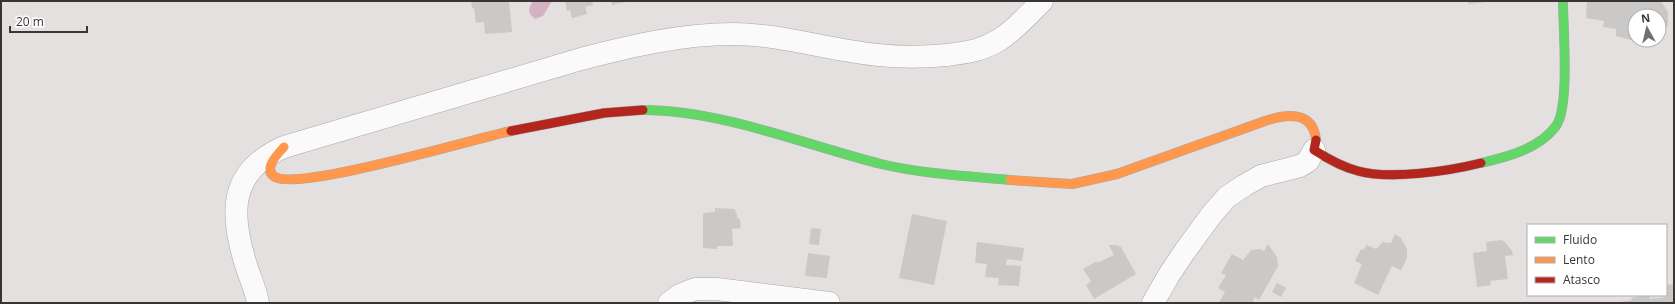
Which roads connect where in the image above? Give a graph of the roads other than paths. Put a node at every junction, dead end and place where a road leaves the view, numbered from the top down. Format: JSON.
{"nodes":[{"id":1,"x":1042,"y":1,"type":"edge"},
{"id":2,"x":1563,"y":1,"type":"edge"},
{"id":3,"x":284,"y":147,"type":"junction"},
{"id":4,"x":1314,"y":150,"type":"junction"},
{"id":5,"x":258,"y":303,"type":"edge"},
{"id":6,"x":669,"y":303,"type":"edge"},
{"id":7,"x":829,"y":303,"type":"edge"},
{"id":8,"x":1153,"y":303,"type":"edge"}],
"edges":[{"from":1,"to":3,"type":"street"},
{"from":2,"to":4,"type":"street"},
{"from":3,"to":4,"type":"street"},
{"from":3,"to":5,"type":"street"},
{"from":4,"to":8,"type":"street"},
{"from":6,"to":7,"type":"street"}]}
